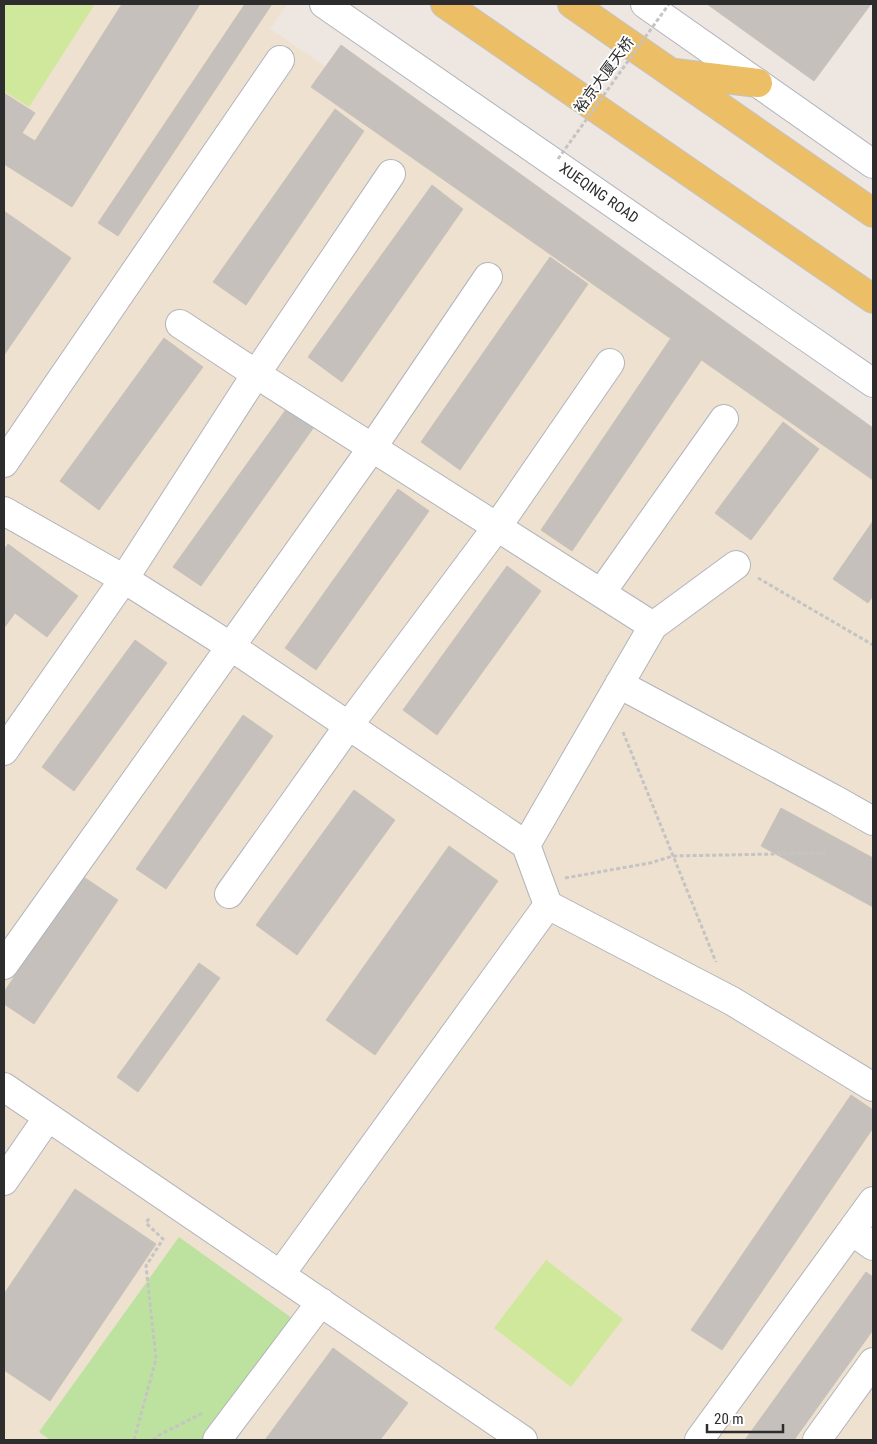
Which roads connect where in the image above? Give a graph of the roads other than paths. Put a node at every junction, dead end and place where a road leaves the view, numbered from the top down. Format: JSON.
{"nodes":[{"id":1,"x":324,"y":4,"type":"edge"},
{"id":2,"x":445,"y":4,"type":"edge"},
{"id":3,"x":572,"y":4,"type":"edge"},
{"id":4,"x":645,"y":4,"type":"edge"},
{"id":5,"x":280,"y":60,"type":"dead end"},
{"id":6,"x":671,"y":72,"type":"junction"},
{"id":7,"x":758,"y":83,"type":"junction"},
{"id":8,"x":873,"y":164,"type":"edge"},
{"id":9,"x":391,"y":174,"type":"dead end"},
{"id":10,"x":873,"y":214,"type":"edge"},
{"id":11,"x":488,"y":277,"type":"dead end"},
{"id":12,"x":873,"y":299,"type":"edge"},
{"id":13,"x":180,"y":324,"type":"dead end"},
{"id":14,"x":610,"y":363,"type":"dead end"},
{"id":15,"x":256,"y":374,"type":"junction"},
{"id":16,"x":873,"y":383,"type":"edge"},
{"id":17,"x":724,"y":419,"type":"dead end"},
{"id":18,"x":372,"y":448,"type":"junction"},
{"id":19,"x":4,"y":463,"type":"edge"},
{"id":20,"x":4,"y":511,"type":"edge"},
{"id":21,"x":497,"y":527,"type":"junction"},
{"id":22,"x":736,"y":565,"type":"road end"},
{"id":23,"x":124,"y":579,"type":"junction"},
{"id":24,"x":601,"y":593,"type":"junction"},
{"id":25,"x":653,"y":626,"type":"junction"},
{"id":26,"x":230,"y":646,"type":"junction"},
{"id":27,"x":615,"y":691,"type":"junction"},
{"id":28,"x":348,"y":725,"type":"junction"},
{"id":29,"x":4,"y":751,"type":"edge"},
{"id":30,"x":873,"y":822,"type":"edge"},
{"id":31,"x":526,"y":845,"type":"junction"},
{"id":32,"x":229,"y":894,"type":"dead end"},
{"id":33,"x":544,"y":894,"type":"junction"},
{"id":34,"x":4,"y":964,"type":"edge"},
{"id":35,"x":4,"y":1087,"type":"edge"},
{"id":36,"x":873,"y":1087,"type":"edge"},
{"id":37,"x":48,"y":1117,"type":"junction"},
{"id":38,"x":4,"y":1181,"type":"edge"},
{"id":39,"x":873,"y":1201,"type":"edge"},
{"id":40,"x":863,"y":1239,"type":"edge"},
{"id":41,"x":280,"y":1275,"type":"junction"},
{"id":42,"x":320,"y":1302,"type":"junction"},
{"id":43,"x":873,"y":1362,"type":"edge"},
{"id":44,"x":218,"y":1440,"type":"edge"},
{"id":45,"x":523,"y":1440,"type":"edge"},
{"id":46,"x":699,"y":1440,"type":"edge"},
{"id":47,"x":817,"y":1440,"type":"edge"}],
"edges":[{"from":1,"to":16,"type":"street","name":"XUEQING ROAD"},
{"from":2,"to":12,"type":"main road"},
{"from":3,"to":6,"type":"main road"},
{"from":4,"to":7,"type":"street"},
{"from":5,"to":19,"type":"street"},
{"from":6,"to":7,"type":"main road"},
{"from":6,"to":10,"type":"main road"},
{"from":7,"to":8,"type":"street"},
{"from":9,"to":15,"type":"street"},
{"from":11,"to":18,"type":"street"},
{"from":13,"to":15,"type":"street"},
{"from":14,"to":21,"type":"street"},
{"from":15,"to":18,"type":"street"},
{"from":15,"to":23,"type":"street"},
{"from":17,"to":24,"type":"street"},
{"from":18,"to":21,"type":"street"},
{"from":18,"to":26,"type":"street"},
{"from":20,"to":23,"type":"street"},
{"from":21,"to":24,"type":"street"},
{"from":21,"to":28,"type":"street"},
{"from":22,"to":25,"type":"street"},
{"from":23,"to":26,"type":"street"},
{"from":23,"to":29,"type":"street"},
{"from":24,"to":25,"type":"street"},
{"from":25,"to":27,"type":"street"},
{"from":26,"to":28,"type":"street"},
{"from":26,"to":34,"type":"street"},
{"from":27,"to":30,"type":"street"},
{"from":27,"to":31,"type":"street"},
{"from":28,"to":31,"type":"street"},
{"from":28,"to":32,"type":"street"},
{"from":31,"to":33,"type":"street"},
{"from":33,"to":36,"type":"street"},
{"from":33,"to":41,"type":"street"},
{"from":35,"to":37,"type":"street"},
{"from":37,"to":38,"type":"street"},
{"from":37,"to":41,"type":"street"},
{"from":39,"to":40,"type":"street"},
{"from":40,"to":46,"type":"street"},
{"from":41,"to":42,"type":"street"},
{"from":42,"to":44,"type":"street"},
{"from":42,"to":45,"type":"street"},
{"from":43,"to":47,"type":"street"}]}
